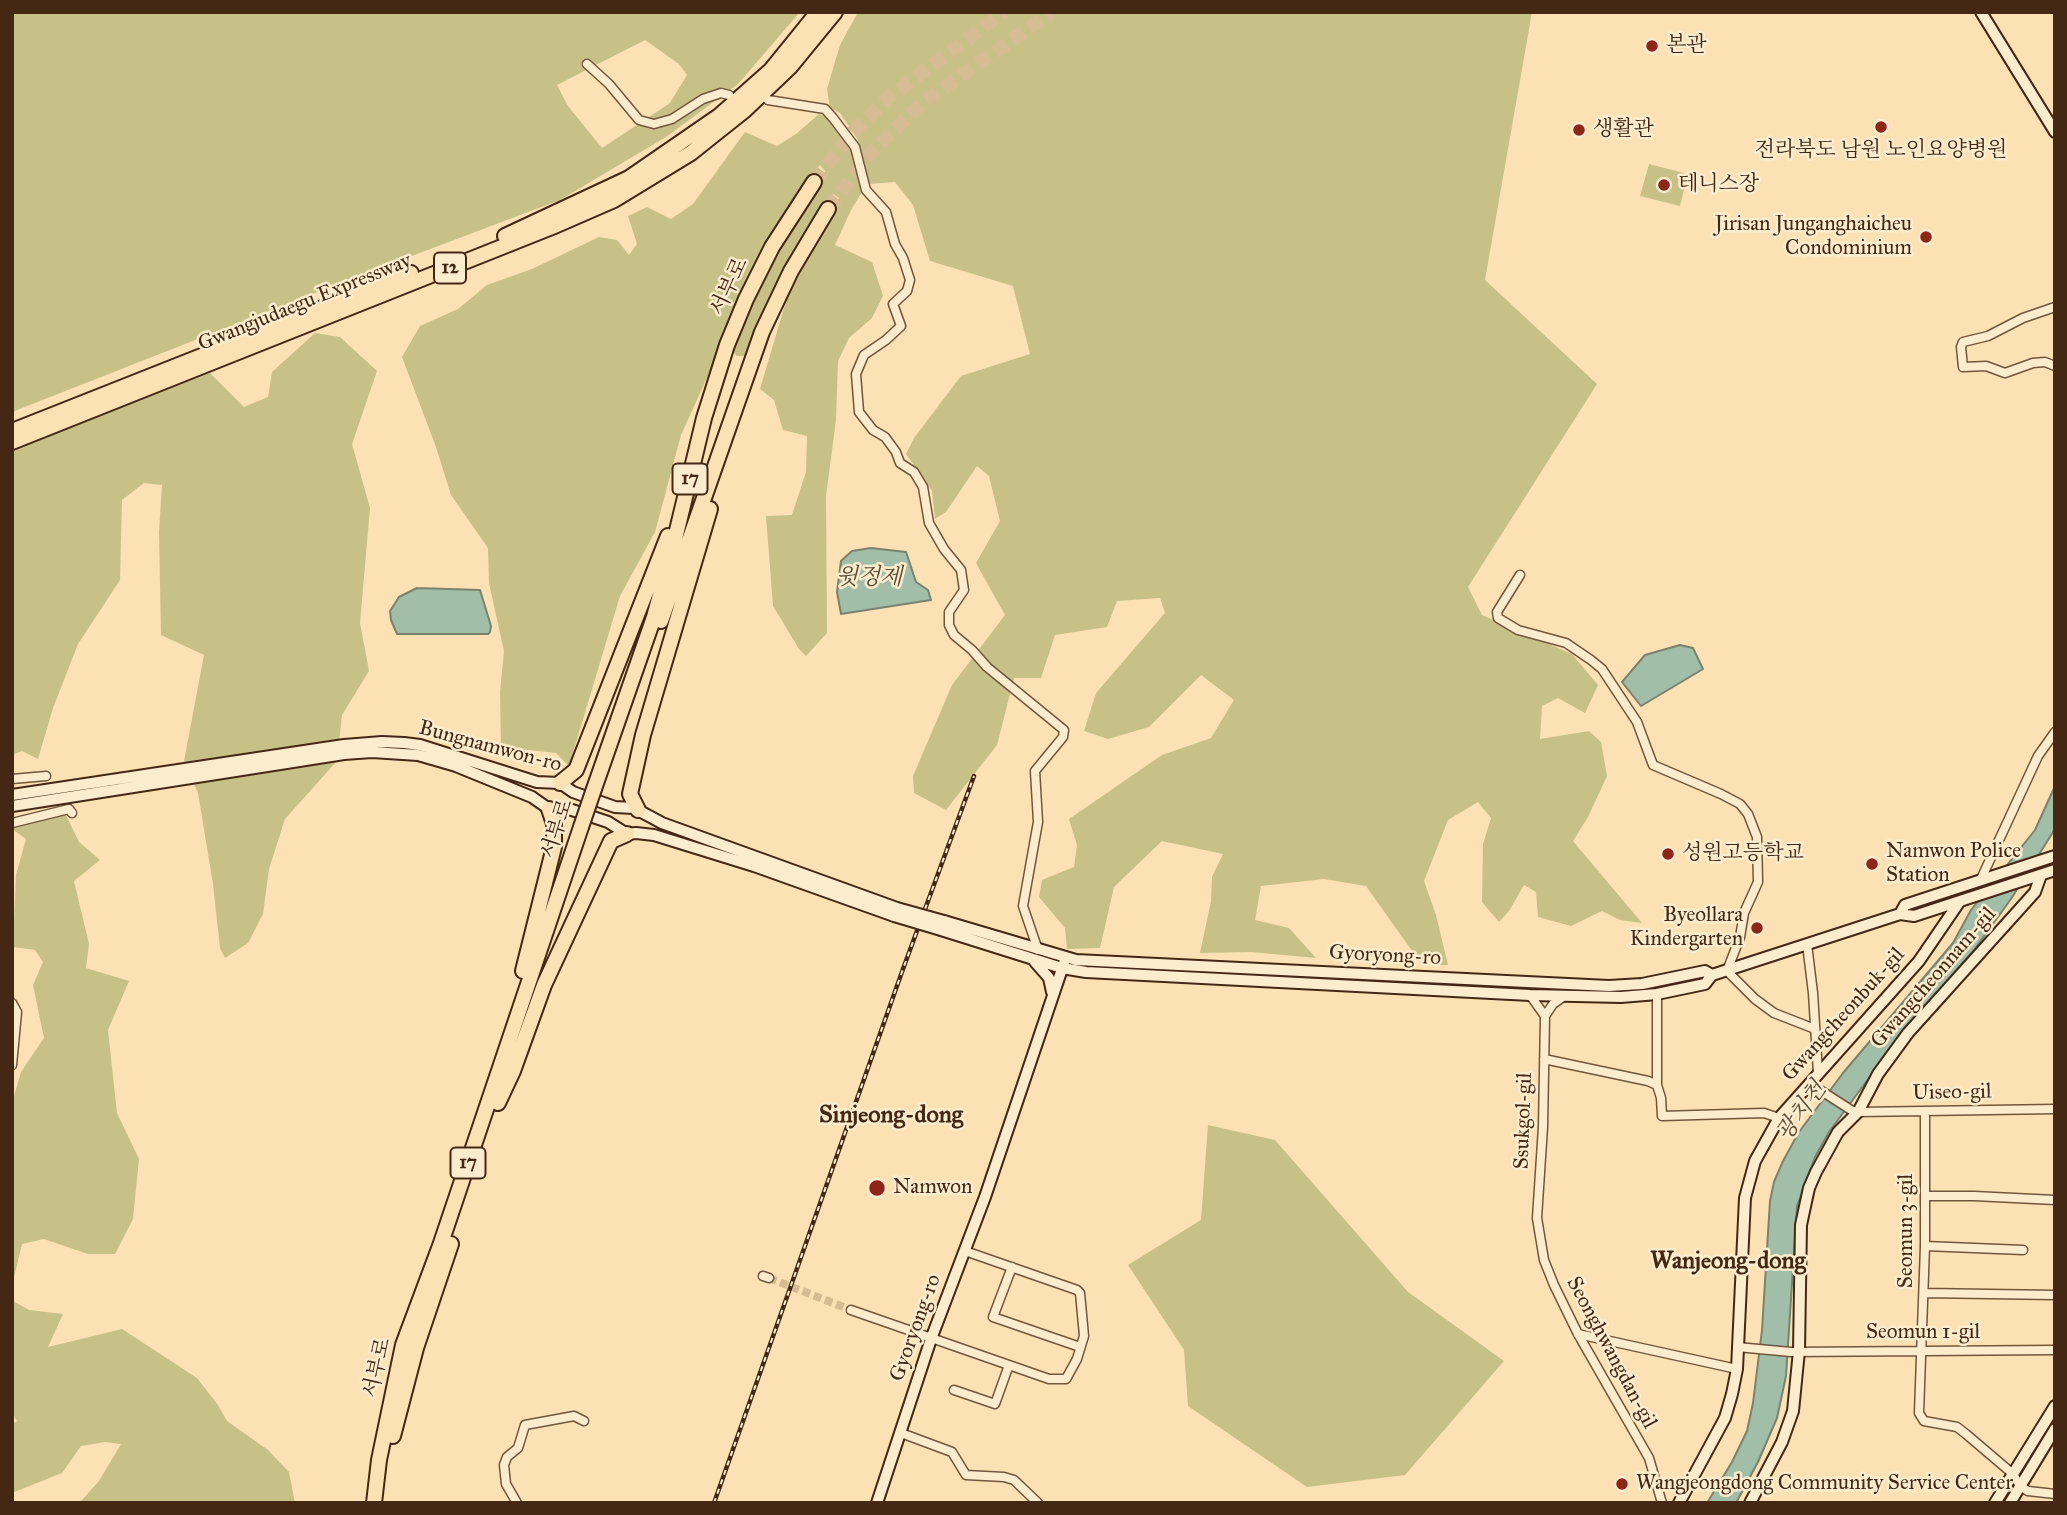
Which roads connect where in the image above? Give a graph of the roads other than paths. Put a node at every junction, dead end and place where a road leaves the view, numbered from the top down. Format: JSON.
{"nodes":[{"id":1,"x":818,"y":12,"type":"edge"},
{"id":2,"x":835,"y":12,"type":"edge"},
{"id":3,"x":1981,"y":12,"type":"edge"},
{"id":4,"x":587,"y":64,"type":"dead end"},
{"id":5,"x":729,"y":95,"type":"dead end"},
{"id":6,"x":768,"y":100,"type":"dead end"},
{"id":7,"x":2055,"y":132,"type":"edge"},
{"id":8,"x":814,"y":182,"type":"tunnel mouth"},
{"id":9,"x":828,"y":209,"type":"tunnel mouth"},
{"id":10,"x":2055,"y":307,"type":"edge"},
{"id":11,"x":762,"y":332,"type":"junction"},
{"id":12,"x":2055,"y":366,"type":"edge"},
{"id":13,"x":704,"y":418,"type":"junction"},
{"id":14,"x":12,"y":431,"type":"edge"},
{"id":15,"x":12,"y":442,"type":"edge"},
{"id":16,"x":1520,"y":575,"type":"dead end"},
{"id":17,"x":2055,"y":732,"type":"edge"},
{"id":18,"x":46,"y":776,"type":"dead end"},
{"id":19,"x":12,"y":779,"type":"edge"},
{"id":20,"x":555,"y":783,"type":"junction"},
{"id":21,"x":598,"y":790,"type":"junction"},
{"id":22,"x":12,"y":795,"type":"edge"},
{"id":23,"x":25,"y":804,"type":"junction"},
{"id":24,"x":12,"y":806,"type":"edge"},
{"id":25,"x":547,"y":807,"type":"junction"},
{"id":26,"x":639,"y":812,"type":"junction"},
{"id":27,"x":72,"y":813,"type":"dead end"},
{"id":28,"x":30,"y":818,"type":"junction"},
{"id":29,"x":12,"y":823,"type":"edge"},
{"id":30,"x":632,"y":833,"type":"junction"},
{"id":31,"x":2054,"y":856,"type":"edge"},
{"id":32,"x":2055,"y":870,"type":"edge"},
{"id":33,"x":2041,"y":875,"type":"junction"},
{"id":34,"x":1981,"y":879,"type":"junction"},
{"id":35,"x":1960,"y":901,"type":"junction"},
{"id":36,"x":1938,"y":908,"type":"junction"},
{"id":37,"x":896,"y":912,"type":"junction"},
{"id":38,"x":1900,"y":914,"type":"junction"},
{"id":39,"x":1936,"y":937,"type":"junction"},
{"id":40,"x":1807,"y":944,"type":"junction"},
{"id":41,"x":1035,"y":955,"type":"junction"},
{"id":42,"x":1064,"y":963,"type":"junction"},
{"id":43,"x":1727,"y":971,"type":"junction"},
{"id":44,"x":1712,"y":975,"type":"junction"},
{"id":45,"x":1657,"y":994,"type":"junction"},
{"id":46,"x":1053,"y":995,"type":"junction"},
{"id":47,"x":1530,"y":995,"type":"junction"},
{"id":48,"x":1563,"y":997,"type":"junction"},
{"id":49,"x":12,"y":1003,"type":"edge"},
{"id":50,"x":1545,"y":1016,"type":"junction"},
{"id":51,"x":1815,"y":1029,"type":"junction"},
{"id":52,"x":1544,"y":1059,"type":"junction"},
{"id":53,"x":12,"y":1066,"type":"edge"},
{"id":54,"x":1818,"y":1073,"type":"junction"},
{"id":55,"x":1657,"y":1085,"type":"junction"},
{"id":56,"x":1813,"y":1086,"type":"junction"},
{"id":57,"x":493,"y":1102,"type":"junction"},
{"id":58,"x":2055,"y":1109,"type":"edge"},
{"id":59,"x":1854,"y":1111,"type":"junction"},
{"id":60,"x":1925,"y":1111,"type":"junction"},
{"id":61,"x":1779,"y":1118,"type":"junction"},
{"id":62,"x":1925,"y":1196,"type":"junction"},
{"id":63,"x":2055,"y":1200,"type":"edge"},
{"id":64,"x":1537,"y":1218,"type":"joint"},
{"id":65,"x":1925,"y":1246,"type":"junction"},
{"id":66,"x":2023,"y":1250,"type":"dead end"},
{"id":67,"x":965,"y":1251,"type":"junction"},
{"id":68,"x":1012,"y":1267,"type":"junction"},
{"id":69,"x":1924,"y":1293,"type":"junction"},
{"id":70,"x":2055,"y":1295,"type":"edge"},
{"id":71,"x":851,"y":1310,"type":"tunnel mouth"},
{"id":72,"x":1578,"y":1334,"type":"junction"},
{"id":73,"x":931,"y":1339,"type":"junction"},
{"id":74,"x":1080,"y":1347,"type":"junction"},
{"id":75,"x":1742,"y":1347,"type":"junction"},
{"id":76,"x":2055,"y":1350,"type":"edge"},
{"id":77,"x":1795,"y":1351,"type":"junction"},
{"id":78,"x":1923,"y":1351,"type":"junction"},
{"id":79,"x":1009,"y":1365,"type":"junction"},
{"id":80,"x":1737,"y":1369,"type":"junction"},
{"id":81,"x":954,"y":1390,"type":"dead end"},
{"id":82,"x":2055,"y":1406,"type":"edge"},
{"id":83,"x":584,"y":1421,"type":"dead end"},
{"id":84,"x":2055,"y":1429,"type":"edge"},
{"id":85,"x":901,"y":1433,"type":"junction"},
{"id":86,"x":2012,"y":1474,"type":"junction"},
{"id":87,"x":2021,"y":1486,"type":"junction"},
{"id":88,"x":2053,"y":1494,"type":"edge"},
{"id":89,"x":374,"y":1503,"type":"edge"},
{"id":90,"x":383,"y":1503,"type":"edge"},
{"id":91,"x":517,"y":1503,"type":"edge"},
{"id":92,"x":877,"y":1503,"type":"edge"},
{"id":93,"x":1038,"y":1503,"type":"edge"},
{"id":94,"x":1662,"y":1503,"type":"edge"},
{"id":95,"x":1679,"y":1503,"type":"edge"},
{"id":96,"x":1750,"y":1503,"type":"edge"},
{"id":97,"x":1995,"y":1503,"type":"edge"},
{"id":98,"x":2010,"y":1503,"type":"edge"},
{"id":99,"x":2046,"y":1503,"type":"edge"}],
"edges":[{"from":1,"to":14,"type":"highway","name":"Gwangjudaegu Expressway","number":"12"},
{"from":2,"to":15,"type":"highway","name":"Gwangjudaegu Expressway","number":"12"},
{"from":3,"to":7,"type":"street"},
{"from":4,"to":5,"type":"street"},
{"from":6,"to":41,"type":"street"},
{"from":8,"to":13,"type":"highway","name":"서부로","number":"17"},
{"from":9,"to":11,"type":"highway","name":"서부로","number":"17"},
{"from":10,"to":12,"type":"street"},
{"from":11,"to":21,"type":"highway","name":"서부로","number":"17"},
{"from":11,"to":26,"type":"highway"},
{"from":13,"to":20,"type":"highway"},
{"from":13,"to":21,"type":"highway","name":"서부로","number":"17"},
{"from":16,"to":43,"type":"street"},
{"from":17,"to":34,"type":"street"},
{"from":18,"to":19,"type":"street"},
{"from":20,"to":22,"type":"street","name":"Bungnamwon-ro"},
{"from":20,"to":25,"type":"street"},
{"from":20,"to":26,"type":"street","name":"Bungnamwon-ro"},
{"from":21,"to":57,"type":"highway","name":"서부로","number":"17","bridge":true},
{"from":23,"to":24,"type":"street","name":"Bungnamwon-ro"},
{"from":23,"to":25,"type":"street","name":"Bungnamwon-ro"},
{"from":23,"to":28,"type":"street"},
{"from":25,"to":30,"type":"street","name":"Bungnamwon-ro"},
{"from":25,"to":57,"type":"highway"},
{"from":26,"to":30,"type":"street"},
{"from":26,"to":37,"type":"street","name":"Bungnamwon-ro"},
{"from":27,"to":28,"type":"street"},
{"from":28,"to":29,"type":"street"},
{"from":30,"to":37,"type":"street","name":"Bungnamwon-ro"},
{"from":30,"to":57,"type":"highway"},
{"from":31,"to":34,"type":"street","name":"Gyoryong-ro"},
{"from":32,"to":33,"type":"street","name":"Gyoryong-ro"},
{"from":33,"to":35,"type":"street","name":"Gyoryong-ro"},
{"from":33,"to":59,"type":"street","name":"Gwangcheonnam-gil"},
{"from":34,"to":38,"type":"street","name":"Gyoryong-ro"},
{"from":35,"to":36,"type":"street","name":"Gyoryong-ro"},
{"from":35,"to":39,"type":"street","name":"Gwangcheonbuk-gil"},
{"from":36,"to":38,"type":"street","name":"Gyoryong-ro"},
{"from":36,"to":39,"type":"street"},
{"from":37,"to":41,"type":"street","bridge":true},
{"from":38,"to":40,"type":"street","name":"Gyoryong-ro"},
{"from":39,"to":54,"type":"street","name":"Gwangcheonbuk-gil"},
{"from":40,"to":43,"type":"street","name":"Gyoryong-ro"},
{"from":40,"to":51,"type":"street"},
{"from":41,"to":42,"type":"street"},
{"from":41,"to":46,"type":"street"},
{"from":42,"to":44,"type":"street","name":"Gyoryong-ro"},
{"from":42,"to":46,"type":"street","name":"Gyoryong-ro"},
{"from":42,"to":47,"type":"street","name":"Gyoryong-ro"},
{"from":43,"to":44,"type":"street","name":"Gyoryong-ro"},
{"from":43,"to":51,"type":"street"},
{"from":44,"to":45,"type":"street","name":"Gyoryong-ro"},
{"from":45,"to":48,"type":"street","name":"Gyoryong-ro"},
{"from":45,"to":55,"type":"street"},
{"from":46,"to":67,"type":"street","name":"Gyoryong-ro"},
{"from":47,"to":48,"type":"street","name":"Gyoryong-ro"},
{"from":47,"to":50,"type":"street"},
{"from":48,"to":50,"type":"street"},
{"from":49,"to":53,"type":"street"},
{"from":50,"to":52,"type":"street"},
{"from":51,"to":54,"type":"street"},
{"from":52,"to":55,"type":"street","name":"Ssukgol-gil"},
{"from":52,"to":64,"type":"street","name":"Ssukgol-gil"},
{"from":54,"to":56,"type":"street","name":"Gwangcheonbuk-gil"},
{"from":55,"to":61,"type":"street"},
{"from":56,"to":59,"type":"street"},
{"from":56,"to":61,"type":"street","name":"Gwangcheonbuk-gil"},
{"from":57,"to":89,"type":"highway","name":"서부로","number":"17"},
{"from":57,"to":90,"type":"highway","name":"서부로","number":"17"},
{"from":58,"to":60,"type":"street","name":"Uiseo-gil"},
{"from":59,"to":60,"type":"street","name":"Uiseo-gil"},
{"from":59,"to":77,"type":"street","name":"Gwangcheonnam-gil"},
{"from":60,"to":62,"type":"street","name":"Seomun 3-gil"},
{"from":61,"to":75,"type":"street","name":"Gwangcheonbuk-gil"},
{"from":62,"to":63,"type":"street"},
{"from":62,"to":65,"type":"street","name":"Seomun 3-gil"},
{"from":64,"to":72,"type":"street","name":"Seonghwangdan-gil"},
{"from":65,"to":66,"type":"street"},
{"from":65,"to":69,"type":"street","name":"Seomun 3-gil"},
{"from":67,"to":68,"type":"street"},
{"from":67,"to":73,"type":"street","name":"Gyoryong-ro"},
{"from":68,"to":74,"type":"street"},
{"from":68,"to":74,"type":"street"},
{"from":69,"to":70,"type":"street"},
{"from":69,"to":78,"type":"street","name":"Seomun 3-gil"},
{"from":71,"to":73,"type":"street"},
{"from":72,"to":80,"type":"street"},
{"from":72,"to":94,"type":"street","name":"Seonghwangdan-gil"},
{"from":73,"to":79,"type":"street"},
{"from":73,"to":85,"type":"street","name":"Gyoryong-ro"},
{"from":74,"to":79,"type":"street"},
{"from":75,"to":77,"type":"street","name":"Seomun 1-gil"},
{"from":75,"to":80,"type":"street","name":"Gwangcheonbuk-gil"},
{"from":76,"to":78,"type":"street","name":"Seomun 1-gil"},
{"from":77,"to":78,"type":"street","name":"Seomun 1-gil"},
{"from":77,"to":96,"type":"street","name":"Gwangcheonnam-gil"},
{"from":78,"to":86,"type":"street","name":"Seomun 3-gil"},
{"from":79,"to":81,"type":"street"},
{"from":80,"to":95,"type":"street","name":"Gwangcheonbuk-gil"},
{"from":82,"to":86,"type":"street"},
{"from":83,"to":91,"type":"street"},
{"from":84,"to":87,"type":"street"},
{"from":85,"to":92,"type":"street","name":"Gyoryong-ro"},
{"from":85,"to":93,"type":"street"},
{"from":86,"to":87,"type":"street"},
{"from":86,"to":97,"type":"street"},
{"from":87,"to":88,"type":"street"},
{"from":87,"to":98,"type":"street"},
{"from":88,"to":99,"type":"street"}]}
